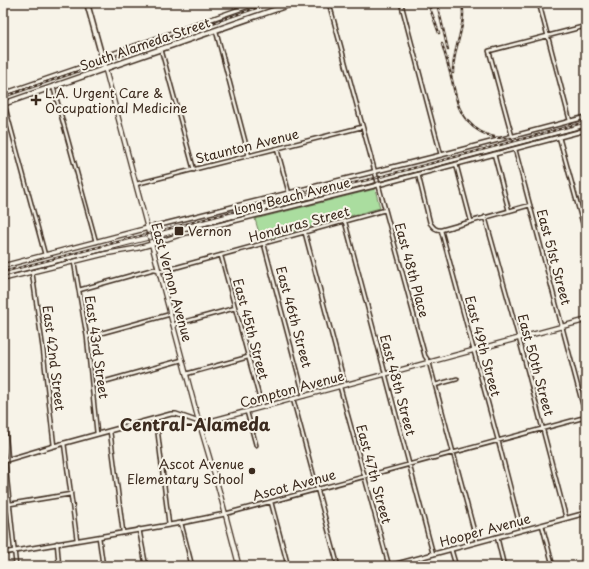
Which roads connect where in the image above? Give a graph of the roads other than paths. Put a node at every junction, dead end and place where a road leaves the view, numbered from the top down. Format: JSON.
{"nodes":[{"id":1,"x":87,"y":3,"type":"edge"},
{"id":2,"x":257,"y":3,"type":"edge"},
{"id":3,"x":294,"y":3,"type":"edge"},
{"id":4,"x":329,"y":3,"type":"edge"},
{"id":5,"x":401,"y":3,"type":"edge"},
{"id":6,"x":539,"y":3,"type":"edge"},
{"id":7,"x":582,"y":3,"type":"edge"},
{"id":8,"x":586,"y":19,"type":"edge"},
{"id":9,"x":586,"y":26,"type":"edge"},
{"id":10,"x":216,"y":30,"type":"junction"},
{"id":11,"x":548,"y":36,"type":"junction"},
{"id":12,"x":161,"y":49,"type":"junction"},
{"id":13,"x":102,"y":59,"type":"junction"},
{"id":14,"x":105,"y":68,"type":"junction"},
{"id":15,"x":53,"y":86,"type":"junction"},
{"id":16,"x":3,"y":94,"type":"edge"},
{"id":17,"x":3,"y":104,"type":"edge"},
{"id":18,"x":586,"y":117,"type":"edge"},
{"id":19,"x":570,"y":121,"type":"junction"},
{"id":20,"x":362,"y":127,"type":"junction"},
{"id":21,"x":586,"y":130,"type":"edge"},
{"id":22,"x":512,"y":136,"type":"junction"},
{"id":23,"x":559,"y":137,"type":"junction"},
{"id":24,"x":277,"y":149,"type":"junction"},
{"id":25,"x":515,"y":149,"type":"junction"},
{"id":26,"x":494,"y":154,"type":"junction"},
{"id":27,"x":441,"y":155,"type":"junction"},
{"id":28,"x":249,"y":156,"type":"junction"},
{"id":29,"x":456,"y":164,"type":"junction"},
{"id":30,"x":194,"y":170,"type":"junction"},
{"id":31,"x":375,"y":171,"type":"junction"},
{"id":32,"x":418,"y":174,"type":"junction"},
{"id":33,"x":136,"y":184,"type":"junction"},
{"id":34,"x":378,"y":185,"type":"junction"},
{"id":35,"x":289,"y":192,"type":"junction"},
{"id":36,"x":530,"y":205,"type":"junction"},
{"id":37,"x":385,"y":210,"type":"junction"},
{"id":38,"x":509,"y":211,"type":"junction"},
{"id":39,"x":485,"y":217,"type":"junction"},
{"id":40,"x":471,"y":221,"type":"junction"},
{"id":41,"x":345,"y":222,"type":"junction"},
{"id":42,"x":148,"y":228,"type":"junction"},
{"id":43,"x":441,"y":230,"type":"junction"},
{"id":44,"x":305,"y":233,"type":"junction"},
{"id":45,"x":586,"y":235,"type":"edge"},
{"id":46,"x":96,"y":242,"type":"junction"},
{"id":47,"x":152,"y":244,"type":"junction"},
{"id":48,"x":264,"y":244,"type":"junction"},
{"id":49,"x":45,"y":255,"type":"junction"},
{"id":50,"x":221,"y":256,"type":"junction"},
{"id":51,"x":74,"y":262,"type":"junction"},
{"id":52,"x":3,"y":266,"type":"edge"},
{"id":53,"x":159,"y":270,"type":"junction"},
{"id":54,"x":32,"y":272,"type":"junction"},
{"id":55,"x":3,"y":279,"type":"edge"},
{"id":56,"x":79,"y":290,"type":"junction"},
{"id":57,"x":235,"y":308,"type":"junction"},
{"id":58,"x":171,"y":314,"type":"junction"},
{"id":59,"x":586,"y":320,"type":"edge"},
{"id":60,"x":174,"y":325,"type":"junction"},
{"id":61,"x":562,"y":327,"type":"junction"},
{"id":62,"x":87,"y":337,"type":"junction"},
{"id":63,"x":518,"y":338,"type":"junction"},
{"id":64,"x":474,"y":350,"type":"junction"},
{"id":65,"x":248,"y":357,"type":"junction"},
{"id":66,"x":183,"y":360,"type":"junction"},
{"id":67,"x":429,"y":362,"type":"junction"},
{"id":68,"x":186,"y":374,"type":"junction"},
{"id":69,"x":384,"y":374,"type":"junction"},
{"id":70,"x":457,"y":379,"type":"dead end"},
{"id":71,"x":92,"y":385,"type":"junction"},
{"id":72,"x":346,"y":385,"type":"junction"},
{"id":73,"x":435,"y":385,"type":"junction"},
{"id":74,"x":340,"y":387,"type":"junction"},
{"id":75,"x":304,"y":396,"type":"junction"},
{"id":76,"x":294,"y":399,"type":"junction"},
{"id":77,"x":3,"y":405,"type":"edge"},
{"id":78,"x":262,"y":407,"type":"junction"},
{"id":79,"x":247,"y":412,"type":"junction"},
{"id":80,"x":586,"y":417,"type":"edge"},
{"id":81,"x":156,"y":418,"type":"junction"},
{"id":82,"x":199,"y":422,"type":"junction"},
{"id":83,"x":543,"y":428,"type":"junction"},
{"id":84,"x":110,"y":431,"type":"junction"},
{"id":85,"x":97,"y":434,"type":"junction"},
{"id":86,"x":498,"y":440,"type":"junction"},
{"id":87,"x":64,"y":443,"type":"junction"},
{"id":88,"x":256,"y":445,"type":"dead end"},
{"id":89,"x":54,"y":446,"type":"junction"},
{"id":90,"x":454,"y":452,"type":"junction"},
{"id":91,"x":6,"y":461,"type":"edge"},
{"id":92,"x":409,"y":464,"type":"junction"},
{"id":93,"x":364,"y":476,"type":"junction"},
{"id":94,"x":317,"y":489,"type":"junction"},
{"id":95,"x":71,"y":494,"type":"junction"},
{"id":96,"x":271,"y":502,"type":"junction"},
{"id":97,"x":10,"y":504,"type":"junction"},
{"id":98,"x":586,"y":513,"type":"edge"},
{"id":99,"x":226,"y":514,"type":"junction"},
{"id":100,"x":566,"y":518,"type":"junction"},
{"id":101,"x":181,"y":523,"type":"junction"},
{"id":102,"x":169,"y":525,"type":"junction"},
{"id":103,"x":542,"y":525,"type":"junction"},
{"id":104,"x":139,"y":529,"type":"junction"},
{"id":105,"x":521,"y":530,"type":"junction"},
{"id":106,"x":123,"y":532,"type":"junction"},
{"id":107,"x":99,"y":536,"type":"junction"},
{"id":108,"x":497,"y":537,"type":"junction"},
{"id":109,"x":77,"y":540,"type":"junction"},
{"id":110,"x":478,"y":542,"type":"junction"},
{"id":111,"x":57,"y":543,"type":"junction"},
{"id":112,"x":451,"y":549,"type":"junction"},
{"id":113,"x":15,"y":550,"type":"junction"},
{"id":114,"x":3,"y":552,"type":"edge"},
{"id":115,"x":432,"y":554,"type":"junction"},
{"id":116,"x":416,"y":559,"type":"junction"},
{"id":117,"x":16,"y":566,"type":"edge"},
{"id":118,"x":59,"y":566,"type":"edge"},
{"id":119,"x":103,"y":566,"type":"edge"},
{"id":120,"x":146,"y":566,"type":"edge"},
{"id":121,"x":192,"y":566,"type":"edge"},
{"id":122,"x":239,"y":566,"type":"edge"},
{"id":123,"x":288,"y":566,"type":"edge"},
{"id":124,"x":338,"y":566,"type":"edge"},
{"id":125,"x":389,"y":566,"type":"edge"},
{"id":126,"x":418,"y":566,"type":"edge"},
{"id":127,"x":456,"y":566,"type":"edge"},
{"id":128,"x":504,"y":566,"type":"edge"},
{"id":129,"x":553,"y":566,"type":"edge"}],
"edges":[{"from":1,"to":13,"type":"main road","name":"East Vernon Avenue"},
{"from":2,"to":13,"type":"street","name":"South Alameda Street"},
{"from":3,"to":10,"type":"main road","name":"South Alameda Street"},
{"from":4,"to":20,"type":"street","name":"East 48th Place"},
{"from":5,"to":27,"type":"street"},
{"from":6,"to":11,"type":"street"},
{"from":7,"to":8,"type":"street"},
{"from":9,"to":11,"type":"street"},
{"from":10,"to":12,"type":"main road","name":"South Alameda Street"},
{"from":10,"to":28,"type":"street"},
{"from":11,"to":19,"type":"street"},
{"from":11,"to":22,"type":"street"},
{"from":12,"to":14,"type":"main road","name":"South Alameda Street"},
{"from":12,"to":30,"type":"street"},
{"from":13,"to":14,"type":"main road","name":"East Vernon Avenue"},
{"from":13,"to":16,"type":"street","name":"South Alameda Street"},
{"from":14,"to":15,"type":"main road","name":"South Alameda Street"},
{"from":14,"to":33,"type":"main road","name":"East Vernon Avenue"},
{"from":15,"to":17,"type":"main road","name":"South Alameda Street"},
{"from":15,"to":46,"type":"street"},
{"from":17,"to":49,"type":"street"},
{"from":18,"to":19,"type":"street","name":"Long Beach Avenue"},
{"from":19,"to":22,"type":"street","name":"Long Beach Avenue"},
{"from":20,"to":24,"type":"street","name":"Staunton Avenue"},
{"from":20,"to":31,"type":"street","name":"East 48th Place"},
{"from":21,"to":23,"type":"street","name":"Long Beach Avenue"},
{"from":22,"to":27,"type":"street","name":"Long Beach Avenue"},
{"from":23,"to":25,"type":"street","name":"Long Beach Avenue"},
{"from":23,"to":45,"type":"street"},
{"from":24,"to":28,"type":"street","name":"Staunton Avenue"},
{"from":24,"to":35,"type":"street"},
{"from":25,"to":26,"type":"street","name":"Long Beach Avenue"},
{"from":25,"to":36,"type":"street","name":"East 51st Street"},
{"from":26,"to":29,"type":"street","name":"Long Beach Avenue"},
{"from":26,"to":38,"type":"street"},
{"from":27,"to":31,"type":"street","name":"Long Beach Avenue"},
{"from":28,"to":30,"type":"street","name":"Staunton Avenue"},
{"from":29,"to":32,"type":"street","name":"Long Beach Avenue"},
{"from":29,"to":40,"type":"street"},
{"from":30,"to":33,"type":"street","name":"Staunton Avenue"},
{"from":31,"to":34,"type":"street","name":"East 48th Place"},
{"from":31,"to":35,"type":"street","name":"Long Beach Avenue"},
{"from":32,"to":34,"type":"street","name":"Long Beach Avenue"},
{"from":32,"to":43,"type":"street","name":"East 49th Street"},
{"from":33,"to":42,"type":"main road","name":"East Vernon Avenue"},
{"from":34,"to":37,"type":"street","name":"East 48th Place"},
{"from":34,"to":47,"type":"street","name":"Long Beach Avenue"},
{"from":35,"to":42,"type":"street","name":"Long Beach Avenue"},
{"from":36,"to":38,"type":"street"},
{"from":36,"to":61,"type":"street","name":"East 51st Street"},
{"from":37,"to":41,"type":"street","name":"Honduras Street"},
{"from":37,"to":67,"type":"street","name":"East 48th Place"},
{"from":38,"to":39,"type":"street"},
{"from":39,"to":40,"type":"street"},
{"from":39,"to":63,"type":"street","name":"East 50th Street"},
{"from":40,"to":43,"type":"street"},
{"from":41,"to":44,"type":"street","name":"Honduras Street"},
{"from":41,"to":69,"type":"street","name":"East 48th Street"},
{"from":42,"to":46,"type":"main road","name":"Long Beach Avenue"},
{"from":42,"to":47,"type":"main road","name":"East Vernon Avenue"},
{"from":43,"to":64,"type":"street","name":"East 49th Street"},
{"from":44,"to":48,"type":"street","name":"Honduras Street"},
{"from":44,"to":72,"type":"street"},
{"from":46,"to":49,"type":"main road","name":"Long Beach Avenue"},
{"from":47,"to":51,"type":"main road","name":"Long Beach Avenue"},
{"from":47,"to":53,"type":"main road","name":"East Vernon Avenue"},
{"from":48,"to":50,"type":"street","name":"Honduras Street"},
{"from":48,"to":75,"type":"street","name":"East 46th Street"},
{"from":49,"to":52,"type":"main road","name":"Long Beach Avenue"},
{"from":50,"to":53,"type":"street","name":"Honduras Street"},
{"from":50,"to":57,"type":"street","name":"East 45th Street"},
{"from":51,"to":54,"type":"main road","name":"Long Beach Avenue"},
{"from":51,"to":56,"type":"street","name":"East 43rd Street"},
{"from":53,"to":56,"type":"street","name":"Honduras Street"},
{"from":53,"to":58,"type":"main road","name":"East Vernon Avenue"},
{"from":54,"to":55,"type":"main road","name":"Long Beach Avenue"},
{"from":54,"to":89,"type":"street","name":"East 42nd Street"},
{"from":56,"to":62,"type":"street","name":"East 43rd Street"},
{"from":57,"to":60,"type":"street"},
{"from":57,"to":65,"type":"street","name":"East 45th Street"},
{"from":58,"to":60,"type":"main road","name":"East Vernon Avenue"},
{"from":58,"to":62,"type":"street"},
{"from":59,"to":61,"type":"main road","name":"Compton Avenue"},
{"from":60,"to":66,"type":"main road","name":"East Vernon Avenue"},
{"from":61,"to":63,"type":"main road","name":"Compton Avenue"},
{"from":61,"to":80,"type":"street","name":"East 51st Street"},
{"from":62,"to":71,"type":"street","name":"East 43rd Street"},
{"from":63,"to":64,"type":"main road","name":"Compton Avenue"},
{"from":63,"to":83,"type":"street","name":"East 50th Street"},
{"from":64,"to":67,"type":"main road","name":"Compton Avenue"},
{"from":64,"to":86,"type":"street","name":"East 49th Street"},
{"from":65,"to":68,"type":"street"},
{"from":65,"to":78,"type":"street","name":"East 45th Street"},
{"from":66,"to":68,"type":"main road","name":"East Vernon Avenue"},
{"from":66,"to":71,"type":"street"},
{"from":67,"to":69,"type":"main road","name":"Compton Avenue"},
{"from":67,"to":73,"type":"street","name":"East 48th Place"},
{"from":68,"to":82,"type":"main road","name":"East Vernon Avenue"},
{"from":69,"to":72,"type":"main road","name":"Compton Avenue"},
{"from":69,"to":92,"type":"street","name":"East 48th Street"},
{"from":70,"to":73,"type":"street"},
{"from":71,"to":85,"type":"street","name":"East 43rd Street"},
{"from":72,"to":74,"type":"main road","name":"Compton Avenue"},
{"from":73,"to":90,"type":"street","name":"East 48th Place"},
{"from":74,"to":75,"type":"main road","name":"Compton Avenue"},
{"from":74,"to":93,"type":"street","name":"East 47th Street"},
{"from":75,"to":76,"type":"main road","name":"Compton Avenue"},
{"from":76,"to":78,"type":"main road","name":"Compton Avenue"},
{"from":76,"to":94,"type":"street"},
{"from":77,"to":91,"type":"street"},
{"from":78,"to":79,"type":"main road","name":"Compton Avenue"},
{"from":79,"to":82,"type":"main road","name":"Compton Avenue"},
{"from":79,"to":88,"type":"street"},
{"from":80,"to":83,"type":"street","name":"Ascot Avenue"},
{"from":81,"to":82,"type":"street","name":"Compton Avenue"},
{"from":81,"to":84,"type":"street","name":"Compton Avenue"},
{"from":81,"to":102,"type":"street"},
{"from":82,"to":99,"type":"main road","name":"East Vernon Avenue"},
{"from":83,"to":86,"type":"street","name":"Ascot Avenue"},
{"from":83,"to":100,"type":"street","name":"East 50th Street"},
{"from":84,"to":85,"type":"street","name":"Compton Avenue"},
{"from":84,"to":106,"type":"street"},
{"from":85,"to":87,"type":"street","name":"Compton Avenue"},
{"from":86,"to":90,"type":"street","name":"Ascot Avenue"},
{"from":86,"to":105,"type":"street","name":"East 49th Street"},
{"from":87,"to":89,"type":"street","name":"Compton Avenue"},
{"from":87,"to":95,"type":"street"},
{"from":89,"to":91,"type":"street","name":"Compton Avenue"},
{"from":90,"to":92,"type":"street","name":"Ascot Avenue"},
{"from":90,"to":110,"type":"street","name":"East 48th Place"},
{"from":91,"to":97,"type":"street"},
{"from":92,"to":93,"type":"street","name":"Ascot Avenue"},
{"from":92,"to":115,"type":"street","name":"East 48th Street"},
{"from":93,"to":94,"type":"street","name":"Ascot Avenue"},
{"from":93,"to":125,"type":"street","name":"East 47th Street"},
{"from":94,"to":96,"type":"street","name":"Ascot Avenue"},
{"from":94,"to":124,"type":"street"},
{"from":95,"to":97,"type":"street"},
{"from":95,"to":109,"type":"street"},
{"from":96,"to":99,"type":"street","name":"Ascot Avenue"},
{"from":96,"to":123,"type":"street"},
{"from":97,"to":113,"type":"street"},
{"from":98,"to":100,"type":"street","name":"Hooper Avenue"},
{"from":99,"to":101,"type":"street","name":"Ascot Avenue"},
{"from":99,"to":122,"type":"main road","name":"East Vernon Avenue"},
{"from":100,"to":103,"type":"street","name":"Hooper Avenue"},
{"from":101,"to":102,"type":"street","name":"Ascot Avenue"},
{"from":101,"to":121,"type":"street"},
{"from":102,"to":104,"type":"street","name":"Ascot Avenue"},
{"from":103,"to":105,"type":"street","name":"Hooper Avenue"},
{"from":103,"to":129,"type":"street"},
{"from":104,"to":106,"type":"street","name":"Ascot Avenue"},
{"from":104,"to":120,"type":"street"},
{"from":105,"to":108,"type":"street","name":"Hooper Avenue"},
{"from":106,"to":107,"type":"street","name":"Ascot Avenue"},
{"from":107,"to":109,"type":"street","name":"Ascot Avenue"},
{"from":107,"to":119,"type":"street"},
{"from":108,"to":110,"type":"street","name":"Hooper Avenue"},
{"from":108,"to":128,"type":"street"},
{"from":109,"to":111,"type":"street","name":"Ascot Avenue"},
{"from":110,"to":112,"type":"street","name":"Hooper Avenue"},
{"from":111,"to":113,"type":"street","name":"Ascot Avenue"},
{"from":111,"to":118,"type":"street"},
{"from":112,"to":115,"type":"street","name":"Hooper Avenue"},
{"from":112,"to":127,"type":"street"},
{"from":113,"to":114,"type":"street","name":"Ascot Avenue"},
{"from":113,"to":117,"type":"street"},
{"from":115,"to":116,"type":"street","name":"Hooper Avenue"},
{"from":116,"to":125,"type":"street","name":"Hooper Avenue"},
{"from":116,"to":126,"type":"street"}]}
